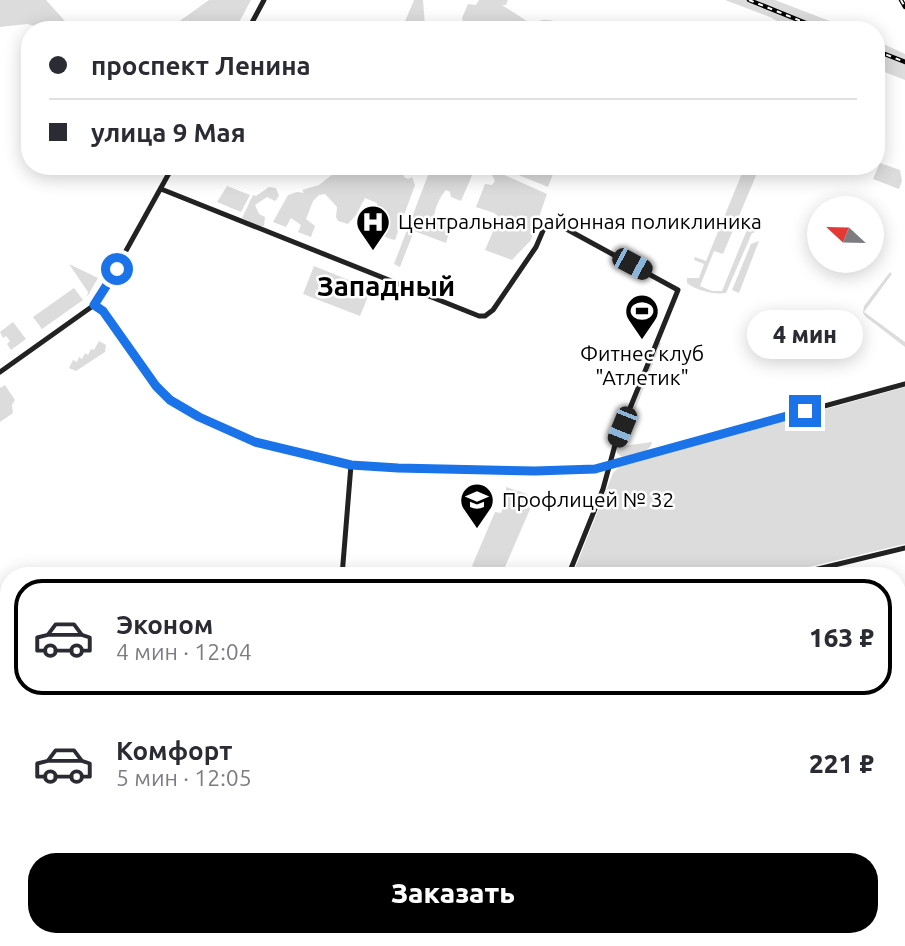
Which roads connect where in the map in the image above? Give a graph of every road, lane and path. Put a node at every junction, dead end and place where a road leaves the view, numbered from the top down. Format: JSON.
{"nodes":[{"id":1,"x":264,"y":0,"type":"edge"},
{"id":2,"x":253,"y":21,"type":"edge"},
{"id":3,"x":168,"y":175,"type":"edge"},
{"id":4,"x":161,"y":189,"type":"junction"},
{"id":5,"x":94,"y":305,"type":"junction"},
{"id":6,"x":0,"y":372,"type":"edge"},
{"id":7,"x":905,"y":384,"type":"edge"},
{"id":8,"x":351,"y":465,"type":"junction"},
{"id":9,"x":610,"y":465,"type":"junction"},
{"id":10,"x":905,"y":548,"type":"edge"},
{"id":11,"x":342,"y":567,"type":"edge"},
{"id":12,"x":572,"y":567,"type":"edge"},
{"id":13,"x":826,"y":567,"type":"edge"}],
"edges":[{"from":1,"to":2,"type":"main road"},
{"from":3,"to":4,"type":"main road"},
{"from":4,"to":5,"type":"main road"},
{"from":4,"to":9,"type":"main road"},
{"from":5,"to":6,"type":"main road"},
{"from":5,"to":8,"type":"main road"},
{"from":7,"to":9,"type":"main road"},
{"from":8,"to":9,"type":"main road"},
{"from":8,"to":11,"type":"main road"},
{"from":9,"to":12,"type":"main road"},
{"from":10,"to":13,"type":"main road"}]}
